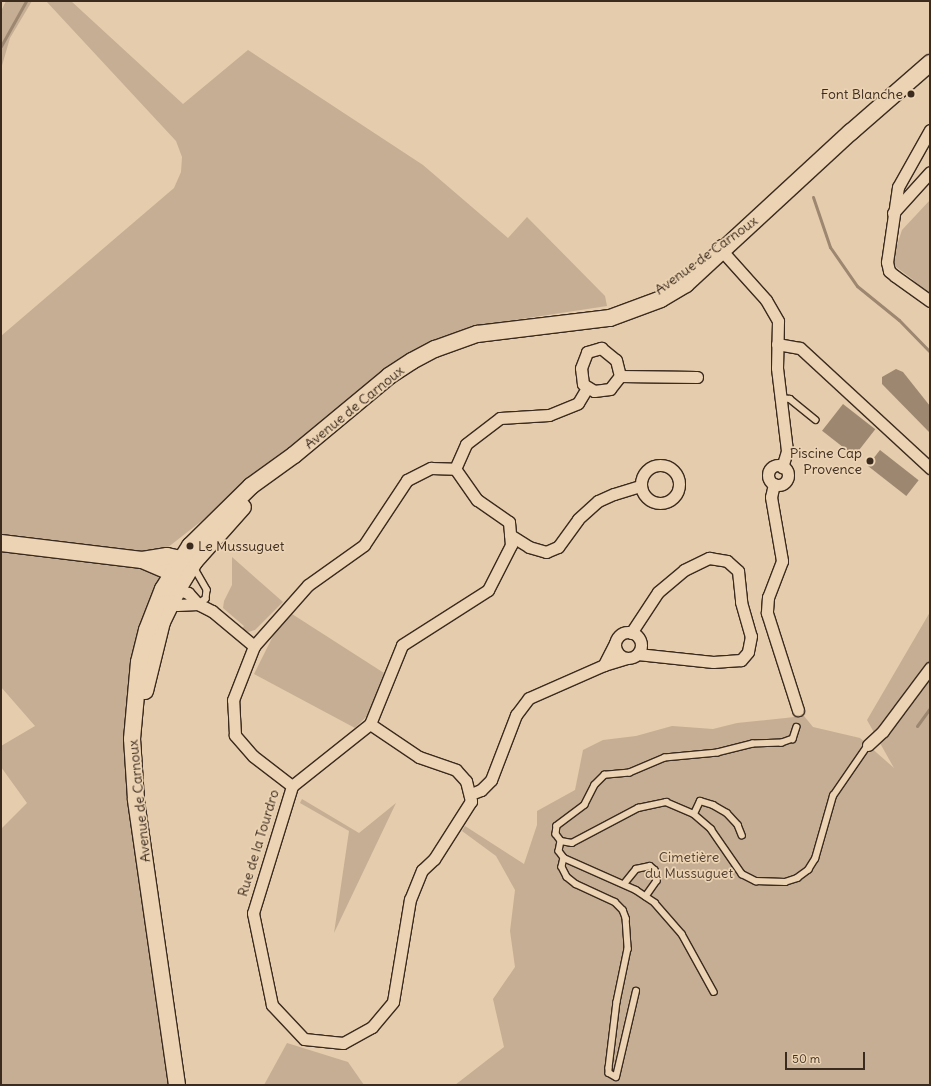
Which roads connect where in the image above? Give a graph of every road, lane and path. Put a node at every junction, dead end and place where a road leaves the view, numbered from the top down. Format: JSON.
{"nodes":[{"id":1,"x":930,"y":64,"type":"edge"},
{"id":2,"x":930,"y":77,"type":"edge"},
{"id":3,"x":930,"y":130,"type":"edge"},
{"id":4,"x":930,"y":172,"type":"edge"},
{"id":5,"x":802,"y":178,"type":"junction"},
{"id":6,"x":900,"y":199,"type":"junction"},
{"id":7,"x":722,"y":248,"type":"junction"},
{"id":8,"x":930,"y":300,"type":"edge"},
{"id":9,"x":777,"y":344,"type":"junction"},
{"id":10,"x":620,"y":376,"type":"junction"},
{"id":11,"x":697,"y":377,"type":"dead end"},
{"id":12,"x":587,"y":388,"type":"junction"},
{"id":13,"x":780,"y":392,"type":"junction"},
{"id":14,"x":816,"y":420,"type":"dead end"},
{"id":15,"x":930,"y":468,"type":"edge"},
{"id":16,"x":455,"y":469,"type":"junction"},
{"id":17,"x":641,"y":486,"type":"dead end"},
{"id":18,"x":511,"y":540,"type":"junction"},
{"id":19,"x":1,"y":543,"type":"edge"},
{"id":20,"x":183,"y":567,"type":"junction"},
{"id":21,"x":170,"y":593,"type":"junction"},
{"id":22,"x":198,"y":604,"type":"junction"},
{"id":23,"x":631,"y":633,"type":"junction"},
{"id":24,"x":615,"y":643,"type":"junction"},
{"id":25,"x":254,"y":646,"type":"junction"},
{"id":26,"x":632,"y":656,"type":"junction"},
{"id":27,"x":604,"y":665,"type":"junction"},
{"id":28,"x":930,"y":668,"type":"edge"},
{"id":29,"x":798,"y":710,"type":"dead end"},
{"id":30,"x":370,"y":724,"type":"junction"},
{"id":31,"x":798,"y":727,"type":"dead end"},
{"id":32,"x":868,"y":745,"type":"joint"},
{"id":33,"x":292,"y":786,"type":"junction"},
{"id":34,"x":471,"y":794,"type":"junction"},
{"id":35,"x":694,"y":814,"type":"junction"},
{"id":36,"x":742,"y":835,"type":"dead end"},
{"id":37,"x":562,"y":841,"type":"junction"},
{"id":38,"x":564,"y":858,"type":"junction"},
{"id":39,"x":624,"y":884,"type":"junction"},
{"id":40,"x":646,"y":897,"type":"junction"},
{"id":41,"x":636,"y":991,"type":"dead end"},
{"id":42,"x":714,"y":992,"type":"dead end"},
{"id":43,"x":177,"y":1085,"type":"edge"},
{"id":44,"x":188,"y":1085,"type":"edge"}],
"edges":[{"from":1,"to":5,"type":"main road","name":"Avenue de Carnoux"},
{"from":2,"to":5,"type":"main road","name":"Avenue de Carnoux"},
{"from":3,"to":6,"type":"street"},
{"from":4,"to":6,"type":"street"},
{"from":5,"to":7,"type":"main road","name":"Avenue de Carnoux"},
{"from":6,"to":8,"type":"street"},
{"from":7,"to":9,"type":"street"},
{"from":7,"to":20,"type":"main road","name":"Avenue de Carnoux"},
{"from":9,"to":13,"type":"street"},
{"from":9,"to":15,"type":"street"},
{"from":10,"to":11,"type":"street"},
{"from":10,"to":12,"type":"street"},
{"from":10,"to":12,"type":"street"},
{"from":12,"to":16,"type":"street"},
{"from":13,"to":14,"type":"lane"},
{"from":13,"to":29,"type":"street"},
{"from":16,"to":18,"type":"street"},
{"from":16,"to":25,"type":"street"},
{"from":17,"to":18,"type":"street"},
{"from":18,"to":30,"type":"street"},
{"from":19,"to":20,"type":"main road"},
{"from":20,"to":21,"type":"main road","name":"Avenue de Carnoux"},
{"from":20,"to":22,"type":"lane"},
{"from":21,"to":22,"type":"street"},
{"from":21,"to":22,"type":"street"},
{"from":21,"to":43,"type":"main road","name":"Avenue de Carnoux"},
{"from":21,"to":44,"type":"main road","name":"Avenue de Carnoux"},
{"from":22,"to":25,"type":"street"},
{"from":23,"to":24,"type":"street"},
{"from":23,"to":26,"type":"street"},
{"from":23,"to":26,"type":"street"},
{"from":24,"to":26,"type":"street"},
{"from":24,"to":27,"type":"street"},
{"from":25,"to":33,"type":"street","name":"Rue de la Tourdro"},
{"from":26,"to":27,"type":"street"},
{"from":27,"to":34,"type":"street"},
{"from":28,"to":32,"type":"street"},
{"from":30,"to":33,"type":"street"},
{"from":30,"to":34,"type":"street"},
{"from":31,"to":37,"type":"lane"},
{"from":32,"to":35,"type":"lane"},
{"from":33,"to":34,"type":"street","name":"Rue de la Tourdro"},
{"from":35,"to":36,"type":"lane"},
{"from":35,"to":37,"type":"lane"},
{"from":37,"to":38,"type":"lane"},
{"from":38,"to":39,"type":"lane"},
{"from":38,"to":41,"type":"lane"},
{"from":39,"to":40,"type":"lane"},
{"from":39,"to":40,"type":"lane"},
{"from":40,"to":42,"type":"lane"}]}
